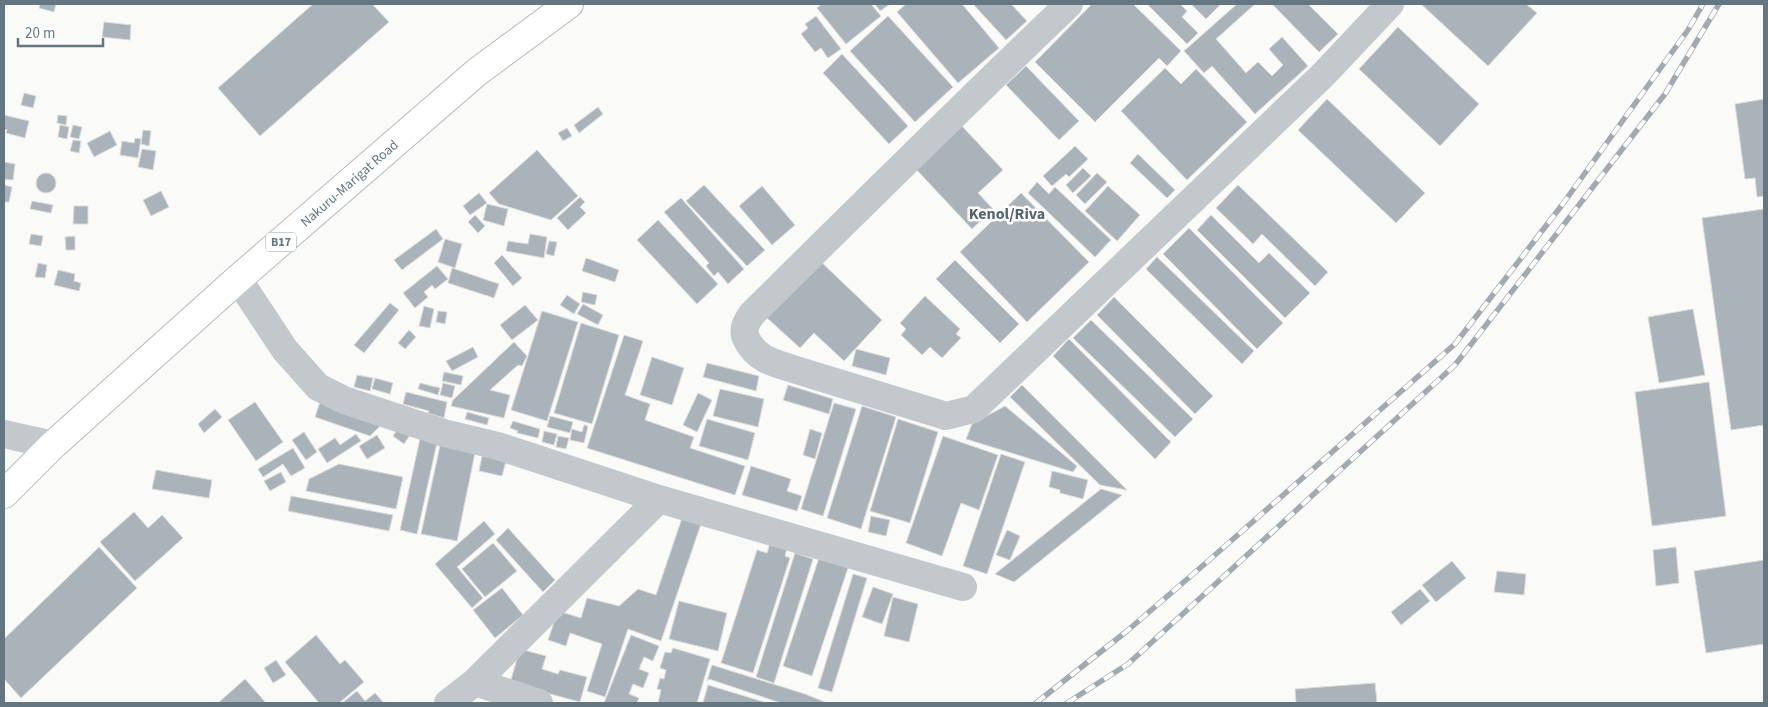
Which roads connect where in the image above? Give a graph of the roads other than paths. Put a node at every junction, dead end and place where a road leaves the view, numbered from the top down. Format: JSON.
{"nodes":[{"id":1,"x":570,"y":4,"type":"edge"},
{"id":2,"x":1069,"y":4,"type":"edge"},
{"id":3,"x":1390,"y":4,"type":"edge"},
{"id":4,"x":238,"y":279,"type":"junction"},
{"id":5,"x":4,"y":434,"type":"edge"},
{"id":6,"x":53,"y":445,"type":"junction"},
{"id":7,"x":4,"y":494,"type":"edge"},
{"id":8,"x":659,"y":500,"type":"junction"},
{"id":9,"x":963,"y":587,"type":"dead end"},
{"id":10,"x":475,"y":682,"type":"junction"},
{"id":11,"x":448,"y":703,"type":"edge"},
{"id":12,"x":539,"y":703,"type":"edge"}],
"edges":[{"from":1,"to":4,"type":"main road","name":"Nakuru-Marigat Road","number":"B17"},
{"from":2,"to":3,"type":"street"},
{"from":4,"to":6,"type":"main road","name":"Nakuru-Marigat Road","number":"B17"},
{"from":4,"to":8,"type":"street"},
{"from":5,"to":6,"type":"street"},
{"from":6,"to":7,"type":"main road","name":"Nakuru-Marigat Road","number":"B17"},
{"from":8,"to":9,"type":"street"},
{"from":8,"to":10,"type":"street"},
{"from":10,"to":11,"type":"street"},
{"from":10,"to":12,"type":"street"}]}
